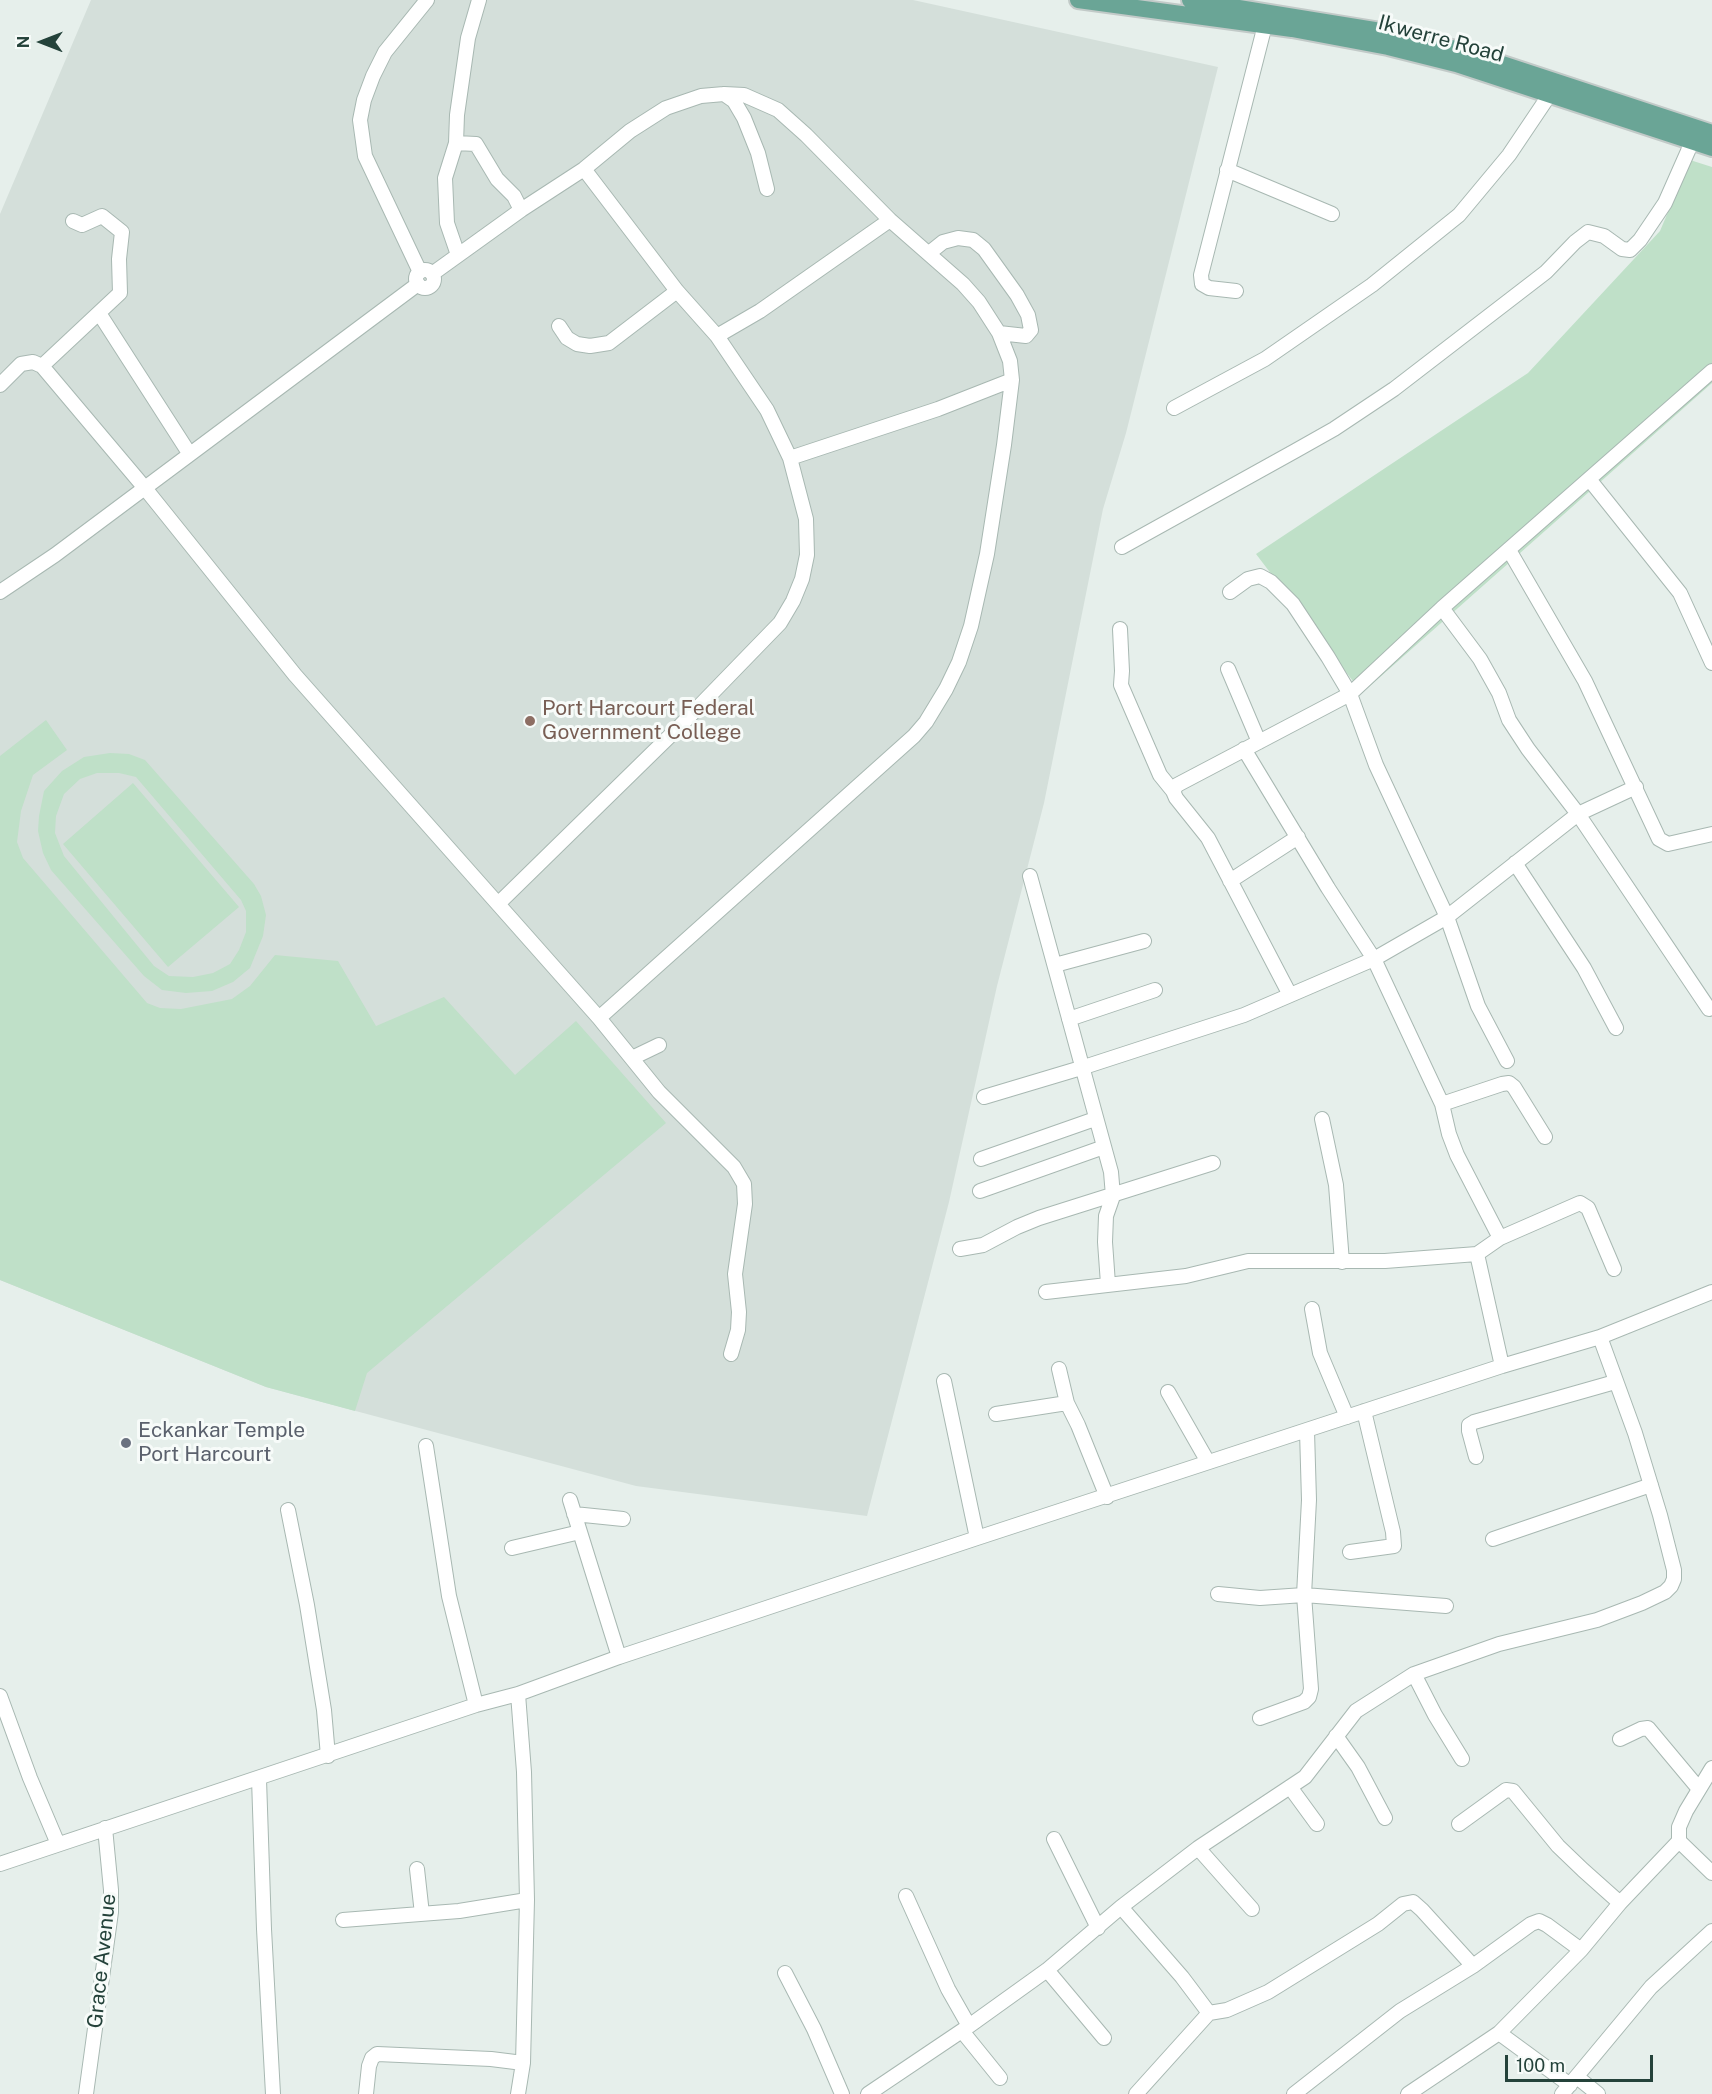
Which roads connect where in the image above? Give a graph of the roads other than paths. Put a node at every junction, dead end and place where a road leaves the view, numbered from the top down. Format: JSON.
{"nodes":[{"id":1,"x":427,"y":0,"type":"edge"},
{"id":2,"x":479,"y":0,"type":"edge"},
{"id":3,"x":1078,"y":0,"type":"edge"},
{"id":4,"x":1190,"y":0,"type":"edge"},
{"id":5,"x":1265,"y":25,"type":"junction"},
{"id":6,"x":723,"y":94,"type":"junction"},
{"id":7,"x":1550,"y":94,"type":"junction"},
{"id":8,"x":1712,"y":133,"type":"edge"},
{"id":9,"x":1692,"y":142,"type":"junction"},
{"id":10,"x":456,"y":143,"type":"junction"},
{"id":11,"x":1712,"y":148,"type":"edge"},
{"id":12,"x":584,"y":169,"type":"junction"},
{"id":13,"x":1227,"y":170,"type":"junction"},
{"id":14,"x":767,"y":189,"type":"dead end"},
{"id":15,"x":521,"y":210,"type":"junction"},
{"id":16,"x":1332,"y":214,"type":"dead end"},
{"id":17,"x":890,"y":220,"type":"junction"},
{"id":18,"x":73,"y":221,"type":"dead end"},
{"id":19,"x":458,"y":255,"type":"junction"},
{"id":20,"x":930,"y":255,"type":"junction"},
{"id":21,"x":423,"y":277,"type":"junction"},
{"id":22,"x":677,"y":291,"type":"junction"},
{"id":23,"x":1236,"y":291,"type":"dead end"},
{"id":24,"x":99,"y":313,"type":"junction"},
{"id":25,"x":559,"y":326,"type":"dead end"},
{"id":26,"x":999,"y":333,"type":"junction"},
{"id":27,"x":717,"y":336,"type":"junction"},
{"id":28,"x":42,"y":366,"type":"junction"},
{"id":29,"x":1012,"y":380,"type":"junction"},
{"id":30,"x":1709,"y":381,"type":"edge"},
{"id":31,"x":0,"y":385,"type":"edge"},
{"id":32,"x":1174,"y":408,"type":"dead end"},
{"id":33,"x":189,"y":453,"type":"junction"},
{"id":34,"x":790,"y":458,"type":"junction"},
{"id":35,"x":1589,"y":479,"type":"junction"},
{"id":36,"x":144,"y":487,"type":"junction"},
{"id":37,"x":1122,"y":547,"type":"dead end"},
{"id":38,"x":1509,"y":550,"type":"junction"},
{"id":39,"x":0,"y":592,"type":"edge"},
{"id":40,"x":1230,"y":592,"type":"dead end"},
{"id":41,"x":1442,"y":608,"type":"junction"},
{"id":42,"x":1120,"y":629,"type":"dead end"},
{"id":43,"x":1712,"y":663,"type":"edge"},
{"id":44,"x":1228,"y":669,"type":"dead end"},
{"id":45,"x":1350,"y":694,"type":"junction"},
{"id":46,"x":1259,"y":742,"type":"junction"},
{"id":47,"x":1244,"y":750,"type":"junction"},
{"id":48,"x":1636,"y":787,"type":"junction"},
{"id":49,"x":1173,"y":790,"type":"junction"},
{"id":50,"x":1578,"y":814,"type":"junction"},
{"id":51,"x":1712,"y":834,"type":"edge"},
{"id":52,"x":1298,"y":837,"type":"junction"},
{"id":53,"x":1515,"y":863,"type":"junction"},
{"id":54,"x":1030,"y":876,"type":"dead end"},
{"id":55,"x":1230,"y":881,"type":"junction"},
{"id":56,"x":498,"y":904,"type":"junction"},
{"id":57,"x":1447,"y":917,"type":"junction"},
{"id":58,"x":1144,"y":941,"type":"dead end"},
{"id":59,"x":1374,"y":959,"type":"junction"},
{"id":60,"x":1054,"y":965,"type":"junction"},
{"id":61,"x":1155,"y":990,"type":"dead end"},
{"id":62,"x":1290,"y":995,"type":"junction"},
{"id":63,"x":1709,"y":1009,"type":"dead end"},
{"id":64,"x":599,"y":1018,"type":"junction"},
{"id":65,"x":1069,"y":1019,"type":"junction"},
{"id":66,"x":1616,"y":1028,"type":"dead end"},
{"id":67,"x":659,"y":1045,"type":"dead end"},
{"id":68,"x":632,"y":1058,"type":"junction"},
{"id":69,"x":1507,"y":1061,"type":"dead end"},
{"id":70,"x":1082,"y":1068,"type":"junction"},
{"id":71,"x":984,"y":1097,"type":"dead end"},
{"id":72,"x":1442,"y":1104,"type":"junction"},
{"id":73,"x":1095,"y":1119,"type":"junction"},
{"id":74,"x":1322,"y":1119,"type":"dead end"},
{"id":75,"x":1545,"y":1137,"type":"dead end"},
{"id":76,"x":1104,"y":1147,"type":"junction"},
{"id":77,"x":981,"y":1159,"type":"dead end"},
{"id":78,"x":1213,"y":1163,"type":"dead end"},
{"id":79,"x":980,"y":1191,"type":"dead end"},
{"id":80,"x":1113,"y":1196,"type":"junction"},
{"id":81,"x":1500,"y":1238,"type":"junction"},
{"id":82,"x":960,"y":1250,"type":"dead end"},
{"id":83,"x":1477,"y":1254,"type":"junction"},
{"id":84,"x":1342,"y":1262,"type":"junction"},
{"id":85,"x":1614,"y":1269,"type":"dead end"},
{"id":86,"x":1107,"y":1284,"type":"junction"},
{"id":87,"x":1046,"y":1292,"type":"dead end"},
{"id":88,"x":1712,"y":1293,"type":"edge"},
{"id":89,"x":1312,"y":1309,"type":"dead end"},
{"id":90,"x":1600,"y":1337,"type":"junction"},
{"id":91,"x":731,"y":1354,"type":"dead end"},
{"id":92,"x":1502,"y":1366,"type":"junction"},
{"id":93,"x":1059,"y":1369,"type":"dead end"},
{"id":94,"x":944,"y":1381,"type":"dead end"},
{"id":95,"x":1615,"y":1382,"type":"junction"},
{"id":96,"x":1168,"y":1392,"type":"dead end"},
{"id":97,"x":1067,"y":1402,"type":"junction"},
{"id":98,"x":1364,"y":1411,"type":"junction"},
{"id":99,"x":996,"y":1414,"type":"dead end"},
{"id":100,"x":1347,"y":1417,"type":"junction"},
{"id":101,"x":1307,"y":1431,"type":"junction"},
{"id":102,"x":426,"y":1446,"type":"dead end"},
{"id":103,"x":1476,"y":1457,"type":"dead end"},
{"id":104,"x":1208,"y":1462,"type":"junction"},
{"id":105,"x":1651,"y":1485,"type":"junction"},
{"id":106,"x":1107,"y":1497,"type":"junction"},
{"id":107,"x":570,"y":1500,"type":"dead end"},
{"id":108,"x":288,"y":1510,"type":"dead end"},
{"id":109,"x":574,"y":1514,"type":"junction"},
{"id":110,"x":623,"y":1519,"type":"dead end"},
{"id":111,"x":580,"y":1532,"type":"junction"},
{"id":112,"x":977,"y":1538,"type":"junction"},
{"id":113,"x":1493,"y":1539,"type":"dead end"},
{"id":114,"x":512,"y":1548,"type":"dead end"},
{"id":115,"x":1350,"y":1552,"type":"dead end"},
{"id":116,"x":1218,"y":1594,"type":"dead end"},
{"id":117,"x":1304,"y":1595,"type":"junction"},
{"id":118,"x":1446,"y":1606,"type":"dead end"},
{"id":119,"x":619,"y":1658,"type":"junction"},
{"id":120,"x":1414,"y":1674,"type":"junction"},
{"id":121,"x":518,"y":1694,"type":"junction"},
{"id":122,"x":0,"y":1696,"type":"edge"},
{"id":123,"x":476,"y":1706,"type":"junction"},
{"id":124,"x":1260,"y":1718,"type":"dead end"},
{"id":125,"x":1336,"y":1736,"type":"junction"},
{"id":126,"x":1620,"y":1739,"type":"dead end"},
{"id":127,"x":328,"y":1756,"type":"junction"},
{"id":128,"x":1462,"y":1759,"type":"dead end"},
{"id":129,"x":1712,"y":1768,"type":"edge"},
{"id":130,"x":259,"y":1779,"type":"junction"},
{"id":131,"x":1290,"y":1787,"type":"junction"},
{"id":132,"x":1699,"y":1789,"type":"junction"},
{"id":133,"x":1385,"y":1818,"type":"dead end"},
{"id":134,"x":1317,"y":1824,"type":"dead end"},
{"id":135,"x":1460,"y":1824,"type":"dead end"},
{"id":136,"x":105,"y":1828,"type":"junction"},
{"id":137,"x":1054,"y":1839,"type":"dead end"},
{"id":138,"x":1679,"y":1841,"type":"junction"},
{"id":139,"x":58,"y":1844,"type":"junction"},
{"id":140,"x":1198,"y":1848,"type":"junction"},
{"id":141,"x":0,"y":1864,"type":"edge"},
{"id":142,"x":417,"y":1869,"type":"dead end"},
{"id":143,"x":1712,"y":1873,"type":"edge"},
{"id":144,"x":906,"y":1896,"type":"dead end"},
{"id":145,"x":527,"y":1900,"type":"junction"},
{"id":146,"x":1620,"y":1903,"type":"junction"},
{"id":147,"x":1121,"y":1907,"type":"junction"},
{"id":148,"x":1252,"y":1909,"type":"dead end"},
{"id":149,"x":423,"y":1914,"type":"junction"},
{"id":150,"x":343,"y":1920,"type":"dead end"},
{"id":151,"x":1098,"y":1928,"type":"junction"},
{"id":152,"x":1712,"y":1931,"type":"edge"},
{"id":153,"x":1581,"y":1950,"type":"junction"},
{"id":154,"x":1473,"y":1966,"type":"junction"},
{"id":155,"x":1047,"y":1970,"type":"junction"},
{"id":156,"x":785,"y":1973,"type":"dead end"},
{"id":157,"x":1209,"y":2013,"type":"junction"},
{"id":158,"x":965,"y":2029,"type":"junction"},
{"id":159,"x":1499,"y":2033,"type":"junction"},
{"id":160,"x":1104,"y":2038,"type":"dead end"},
{"id":161,"x":523,"y":2063,"type":"junction"},
{"id":162,"x":1000,"y":2078,"type":"dead end"},
{"id":163,"x":1569,"y":2086,"type":"edge"},
{"id":164,"x":86,"y":2094,"type":"edge"},
{"id":165,"x":273,"y":2094,"type":"edge"},
{"id":166,"x":366,"y":2094,"type":"edge"},
{"id":167,"x":518,"y":2094,"type":"edge"},
{"id":168,"x":842,"y":2094,"type":"edge"},
{"id":169,"x":868,"y":2094,"type":"edge"},
{"id":170,"x":1136,"y":2094,"type":"edge"},
{"id":171,"x":1294,"y":2094,"type":"edge"},
{"id":172,"x":1408,"y":2094,"type":"edge"},
{"id":173,"x":1598,"y":2094,"type":"edge"}],
"edges":[{"from":1,"to":21,"type":"street"},
{"from":2,"to":10,"type":"street"},
{"from":3,"to":5,"type":"main road","name":"Ikwerre Road"},
{"from":4,"to":8,"type":"main road","name":"Ikwerre Road"},
{"from":5,"to":7,"type":"main road","name":"Ikwerre Road"},
{"from":5,"to":13,"type":"street"},
{"from":6,"to":12,"type":"street"},
{"from":6,"to":14,"type":"street"},
{"from":6,"to":17,"type":"street"},
{"from":7,"to":9,"type":"main road","name":"Ikwerre Road"},
{"from":7,"to":32,"type":"street"},
{"from":9,"to":11,"type":"main road","name":"Ikwerre Road"},
{"from":9,"to":37,"type":"street"},
{"from":10,"to":15,"type":"street"},
{"from":10,"to":19,"type":"street"},
{"from":12,"to":15,"type":"street"},
{"from":12,"to":22,"type":"street"},
{"from":13,"to":16,"type":"street"},
{"from":13,"to":23,"type":"street"},
{"from":15,"to":19,"type":"street"},
{"from":17,"to":20,"type":"street"},
{"from":17,"to":27,"type":"street"},
{"from":18,"to":24,"type":"street"},
{"from":19,"to":21,"type":"street"},
{"from":20,"to":26,"type":"street"},
{"from":20,"to":26,"type":"street"},
{"from":21,"to":33,"type":"street"},
{"from":22,"to":25,"type":"street"},
{"from":22,"to":27,"type":"street"},
{"from":24,"to":28,"type":"street"},
{"from":24,"to":33,"type":"street"},
{"from":26,"to":29,"type":"street"},
{"from":27,"to":34,"type":"street"},
{"from":28,"to":31,"type":"street"},
{"from":28,"to":36,"type":"street"},
{"from":29,"to":34,"type":"street"},
{"from":29,"to":64,"type":"street"},
{"from":30,"to":35,"type":"street"},
{"from":33,"to":36,"type":"street"},
{"from":34,"to":56,"type":"street"},
{"from":35,"to":38,"type":"street"},
{"from":35,"to":43,"type":"street"},
{"from":36,"to":39,"type":"street"},
{"from":36,"to":56,"type":"street"},
{"from":38,"to":41,"type":"street"},
{"from":38,"to":48,"type":"street"},
{"from":40,"to":45,"type":"street"},
{"from":41,"to":45,"type":"street"},
{"from":41,"to":50,"type":"street"},
{"from":42,"to":49,"type":"street"},
{"from":44,"to":46,"type":"street"},
{"from":45,"to":46,"type":"street"},
{"from":45,"to":57,"type":"street"},
{"from":46,"to":47,"type":"street"},
{"from":47,"to":49,"type":"street"},
{"from":47,"to":52,"type":"street"},
{"from":48,"to":50,"type":"street"},
{"from":48,"to":51,"type":"street"},
{"from":49,"to":55,"type":"street"},
{"from":50,"to":53,"type":"street"},
{"from":50,"to":63,"type":"street"},
{"from":52,"to":55,"type":"street"},
{"from":52,"to":59,"type":"street"},
{"from":53,"to":57,"type":"street"},
{"from":53,"to":66,"type":"street"},
{"from":54,"to":60,"type":"street"},
{"from":55,"to":62,"type":"street"},
{"from":56,"to":64,"type":"street"},
{"from":57,"to":59,"type":"street"},
{"from":57,"to":69,"type":"street"},
{"from":58,"to":60,"type":"street"},
{"from":59,"to":62,"type":"street"},
{"from":59,"to":72,"type":"street"},
{"from":60,"to":65,"type":"street"},
{"from":61,"to":65,"type":"street"},
{"from":62,"to":70,"type":"street"},
{"from":64,"to":68,"type":"street"},
{"from":65,"to":70,"type":"street"},
{"from":67,"to":68,"type":"street"},
{"from":68,"to":91,"type":"street"},
{"from":70,"to":71,"type":"street"},
{"from":70,"to":73,"type":"street"},
{"from":72,"to":75,"type":"street"},
{"from":72,"to":81,"type":"street"},
{"from":73,"to":76,"type":"street"},
{"from":73,"to":77,"type":"street"},
{"from":74,"to":84,"type":"street"},
{"from":76,"to":79,"type":"street"},
{"from":76,"to":80,"type":"street"},
{"from":78,"to":80,"type":"street"},
{"from":80,"to":82,"type":"street"},
{"from":80,"to":86,"type":"street"},
{"from":81,"to":83,"type":"street"},
{"from":81,"to":85,"type":"street"},
{"from":83,"to":84,"type":"street"},
{"from":83,"to":92,"type":"street"},
{"from":84,"to":86,"type":"street"},
{"from":86,"to":87,"type":"street"},
{"from":88,"to":90,"type":"street"},
{"from":89,"to":100,"type":"street"},
{"from":90,"to":92,"type":"street"},
{"from":90,"to":95,"type":"street"},
{"from":92,"to":98,"type":"street"},
{"from":93,"to":97,"type":"street"},
{"from":94,"to":112,"type":"street"},
{"from":95,"to":103,"type":"street"},
{"from":95,"to":105,"type":"street"},
{"from":96,"to":104,"type":"street"},
{"from":97,"to":99,"type":"street"},
{"from":97,"to":106,"type":"street"},
{"from":98,"to":100,"type":"street"},
{"from":98,"to":115,"type":"street"},
{"from":100,"to":101,"type":"street"},
{"from":101,"to":104,"type":"street"},
{"from":101,"to":117,"type":"street"},
{"from":102,"to":123,"type":"street"},
{"from":104,"to":106,"type":"street"},
{"from":105,"to":113,"type":"street"},
{"from":105,"to":120,"type":"street"},
{"from":106,"to":112,"type":"street"},
{"from":107,"to":109,"type":"street"},
{"from":108,"to":127,"type":"street"},
{"from":109,"to":110,"type":"street"},
{"from":109,"to":111,"type":"street"},
{"from":111,"to":114,"type":"street"},
{"from":111,"to":119,"type":"street"},
{"from":112,"to":119,"type":"street"},
{"from":116,"to":117,"type":"street"},
{"from":117,"to":118,"type":"street"},
{"from":117,"to":124,"type":"street"},
{"from":119,"to":121,"type":"street"},
{"from":120,"to":125,"type":"street"},
{"from":120,"to":128,"type":"street"},
{"from":121,"to":123,"type":"street"},
{"from":121,"to":145,"type":"street"},
{"from":122,"to":139,"type":"street"},
{"from":123,"to":127,"type":"street"},
{"from":125,"to":131,"type":"street"},
{"from":125,"to":133,"type":"street"},
{"from":126,"to":132,"type":"street"},
{"from":127,"to":130,"type":"street"},
{"from":129,"to":132,"type":"street"},
{"from":130,"to":136,"type":"street"},
{"from":130,"to":165,"type":"street"},
{"from":131,"to":134,"type":"street"},
{"from":131,"to":140,"type":"street"},
{"from":132,"to":138,"type":"street"},
{"from":135,"to":146,"type":"street"},
{"from":136,"to":139,"type":"street"},
{"from":136,"to":164,"type":"street","name":"Grace Avenue"},
{"from":137,"to":151,"type":"street"},
{"from":138,"to":143,"type":"street"},
{"from":138,"to":146,"type":"street"},
{"from":139,"to":141,"type":"street"},
{"from":140,"to":147,"type":"street"},
{"from":140,"to":148,"type":"street"},
{"from":142,"to":149,"type":"street"},
{"from":144,"to":158,"type":"street"},
{"from":145,"to":149,"type":"street"},
{"from":145,"to":161,"type":"street"},
{"from":146,"to":153,"type":"street"},
{"from":147,"to":151,"type":"street"},
{"from":147,"to":157,"type":"street"},
{"from":149,"to":150,"type":"street"},
{"from":151,"to":155,"type":"street"},
{"from":152,"to":163,"type":"street"},
{"from":153,"to":154,"type":"street"},
{"from":153,"to":159,"type":"street"},
{"from":154,"to":157,"type":"street"},
{"from":154,"to":171,"type":"street"},
{"from":155,"to":158,"type":"street"},
{"from":155,"to":160,"type":"street"},
{"from":156,"to":168,"type":"street"},
{"from":157,"to":170,"type":"street"},
{"from":158,"to":162,"type":"street"},
{"from":158,"to":169,"type":"street"},
{"from":159,"to":163,"type":"street"},
{"from":159,"to":172,"type":"street"},
{"from":161,"to":166,"type":"street"},
{"from":161,"to":167,"type":"street"},
{"from":163,"to":173,"type":"street"}]}
